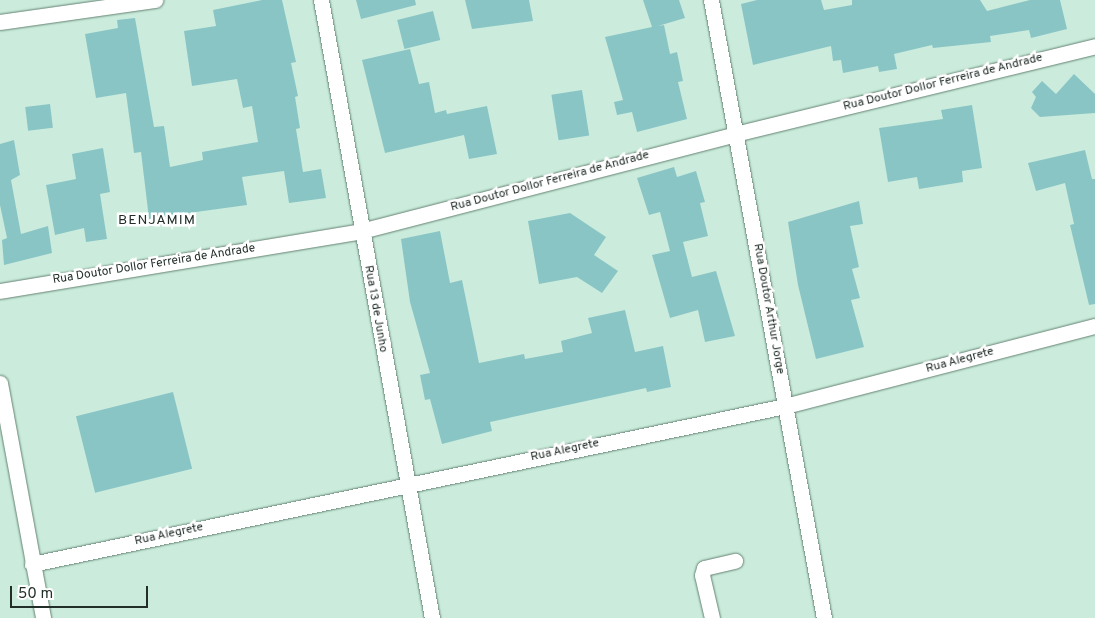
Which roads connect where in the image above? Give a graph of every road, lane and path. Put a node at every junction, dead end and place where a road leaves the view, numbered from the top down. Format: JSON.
{"nodes":[{"id":1,"x":155,"y":0,"type":"edge"},
{"id":2,"x":321,"y":0,"type":"edge"},
{"id":3,"x":711,"y":0,"type":"edge"},
{"id":4,"x":0,"y":22,"type":"edge"},
{"id":5,"x":1095,"y":46,"type":"edge"},
{"id":6,"x":735,"y":134,"type":"junction"},
{"id":7,"x":361,"y":231,"type":"junction"},
{"id":8,"x":0,"y":291,"type":"edge"},
{"id":9,"x":1095,"y":326,"type":"edge"},
{"id":10,"x":0,"y":382,"type":"edge"},
{"id":11,"x":786,"y":406,"type":"junction"},
{"id":12,"x":406,"y":484,"type":"junction"},
{"id":13,"x":735,"y":561,"type":"dead end"},
{"id":14,"x":32,"y":564,"type":"junction"},
{"id":15,"x":43,"y":618,"type":"edge"},
{"id":16,"x":432,"y":618,"type":"edge"},
{"id":17,"x":712,"y":618,"type":"edge"},
{"id":18,"x":824,"y":618,"type":"edge"}],
"edges":[{"from":1,"to":4,"type":"street"},
{"from":2,"to":7,"type":"street","name":"Rua 13 de Junho"},
{"from":3,"to":6,"type":"street","name":"Rua Doutor Arthur Jorge"},
{"from":5,"to":6,"type":"street","name":"Rua Doutor Dollor Ferreira de Andrade"},
{"from":6,"to":7,"type":"street","name":"Rua Doutor Dollor Ferreira de Andrade"},
{"from":6,"to":11,"type":"street","name":"Rua Doutor Arthur Jorge"},
{"from":7,"to":8,"type":"street","name":"Rua Doutor Dollor Ferreira de Andrade"},
{"from":7,"to":12,"type":"street","name":"Rua 13 de Junho"},
{"from":9,"to":11,"type":"street","name":"Rua Alegrete"},
{"from":10,"to":14,"type":"street"},
{"from":11,"to":12,"type":"street","name":"Rua Alegrete"},
{"from":11,"to":18,"type":"street","name":"Rua Doutor Arthur Jorge"},
{"from":12,"to":14,"type":"street","name":"Rua Alegrete"},
{"from":12,"to":16,"type":"street","name":"Rua 13 de Junho"},
{"from":13,"to":17,"type":"street"},
{"from":14,"to":15,"type":"street"}]}
